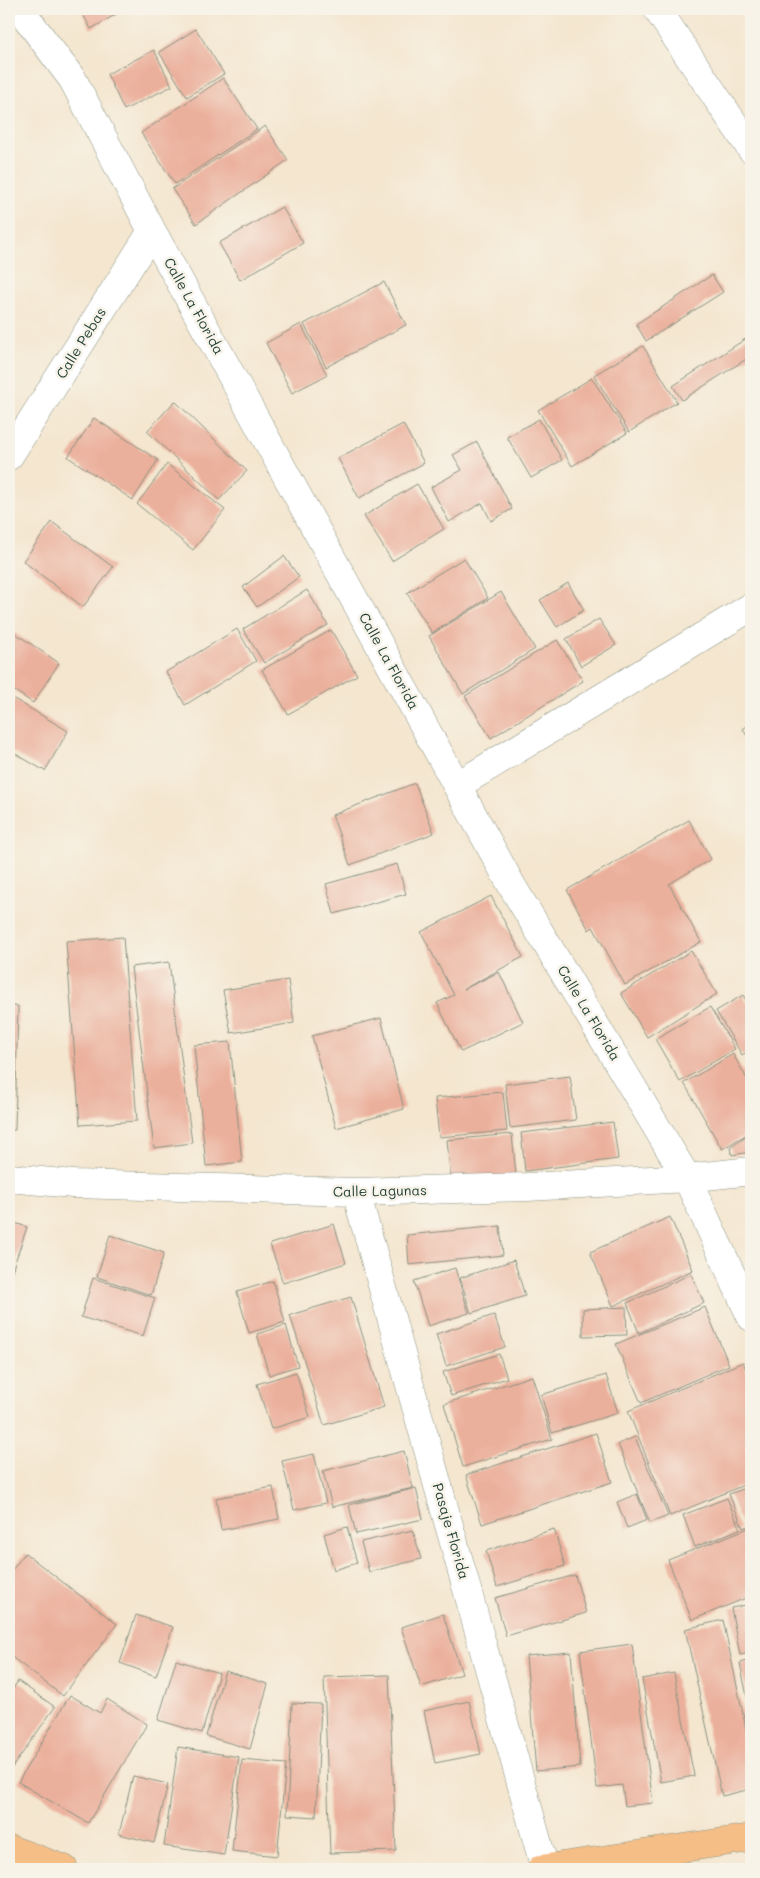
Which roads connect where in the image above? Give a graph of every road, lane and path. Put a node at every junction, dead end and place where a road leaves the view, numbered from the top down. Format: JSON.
{"nodes":[{"id":1,"x":20,"y":9,"type":"edge"},
{"id":2,"x":656,"y":9,"type":"edge"},
{"id":3,"x":751,"y":149,"type":"edge"},
{"id":4,"x":152,"y":231,"type":"junction"},
{"id":5,"x":9,"y":456,"type":"edge"},
{"id":6,"x":751,"y":608,"type":"edge"},
{"id":7,"x":458,"y":785,"type":"junction"},
{"id":8,"x":751,"y":1171,"type":"edge"},
{"id":9,"x":9,"y":1178,"type":"edge"},
{"id":10,"x":687,"y":1178,"type":"junction"},
{"id":11,"x":356,"y":1192,"type":"junction"},
{"id":12,"x":751,"y":1317,"type":"edge"},
{"id":13,"x":751,"y":1838,"type":"edge"},
{"id":14,"x":9,"y":1840,"type":"edge"},
{"id":15,"x":9,"y":1849,"type":"edge"},
{"id":16,"x":35,"y":1859,"type":"junction"},
{"id":17,"x":64,"y":1869,"type":"edge"},
{"id":18,"x":543,"y":1869,"type":"edge"}],
"edges":[{"from":1,"to":4,"type":"street","name":"Calle La Florida"},
{"from":2,"to":3,"type":"street"},
{"from":4,"to":5,"type":"street","name":"Calle Pebas"},
{"from":4,"to":7,"type":"street","name":"Calle La Florida"},
{"from":6,"to":7,"type":"street"},
{"from":7,"to":10,"type":"street","name":"Calle La Florida"},
{"from":8,"to":10,"type":"street","name":"Calle Lagunas"},
{"from":9,"to":11,"type":"street","name":"Calle Lagunas"},
{"from":10,"to":11,"type":"street","name":"Calle Lagunas"},
{"from":10,"to":12,"type":"street","name":"Calle La Florida"},
{"from":11,"to":18,"type":"street","name":"Pasaje Florida"},
{"from":13,"to":18,"type":"highway"},
{"from":14,"to":16,"type":"street"},
{"from":15,"to":16,"type":"highway"},
{"from":16,"to":17,"type":"highway"}]}
